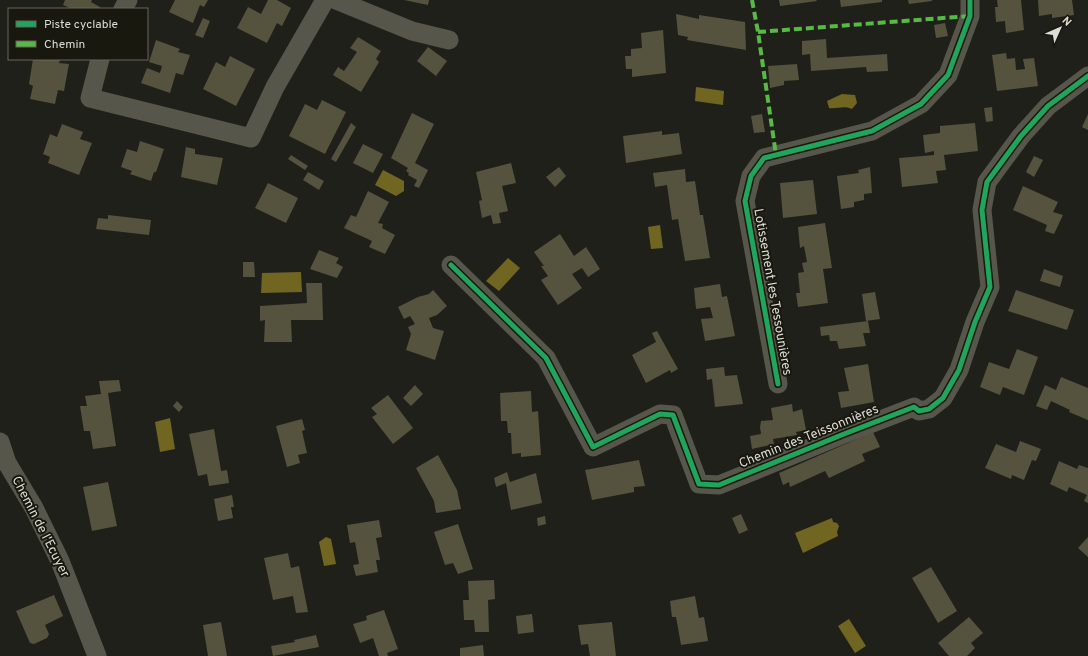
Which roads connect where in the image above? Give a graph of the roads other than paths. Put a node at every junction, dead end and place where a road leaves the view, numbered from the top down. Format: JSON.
{"nodes":[{"id":1,"x":325,"y":0,"type":"edge"},
{"id":2,"x":336,"y":0,"type":"edge"},
{"id":3,"x":970,"y":0,"type":"edge"},
{"id":4,"x":449,"y":40,"type":"dead end"},
{"id":5,"x":100,"y":60,"type":"edge"},
{"id":6,"x":1088,"y":76,"type":"edge"},
{"id":7,"x":451,"y":265,"type":"dead end"},
{"id":8,"x":778,"y":384,"type":"dead end"},
{"id":9,"x":0,"y":442,"type":"edge"},
{"id":10,"x":97,"y":656,"type":"edge"}],
"edges":[{"from":1,"to":5,"type":"street"},
{"from":2,"to":4,"type":"street"},
{"from":3,"to":8,"type":"street","name":"Lotissement les Tessounières"},
{"from":6,"to":7,"type":"street","name":"Chemin des Teissonnières"},
{"from":9,"to":10,"type":"street","name":"Chemin de l'Ecuyer"}]}
